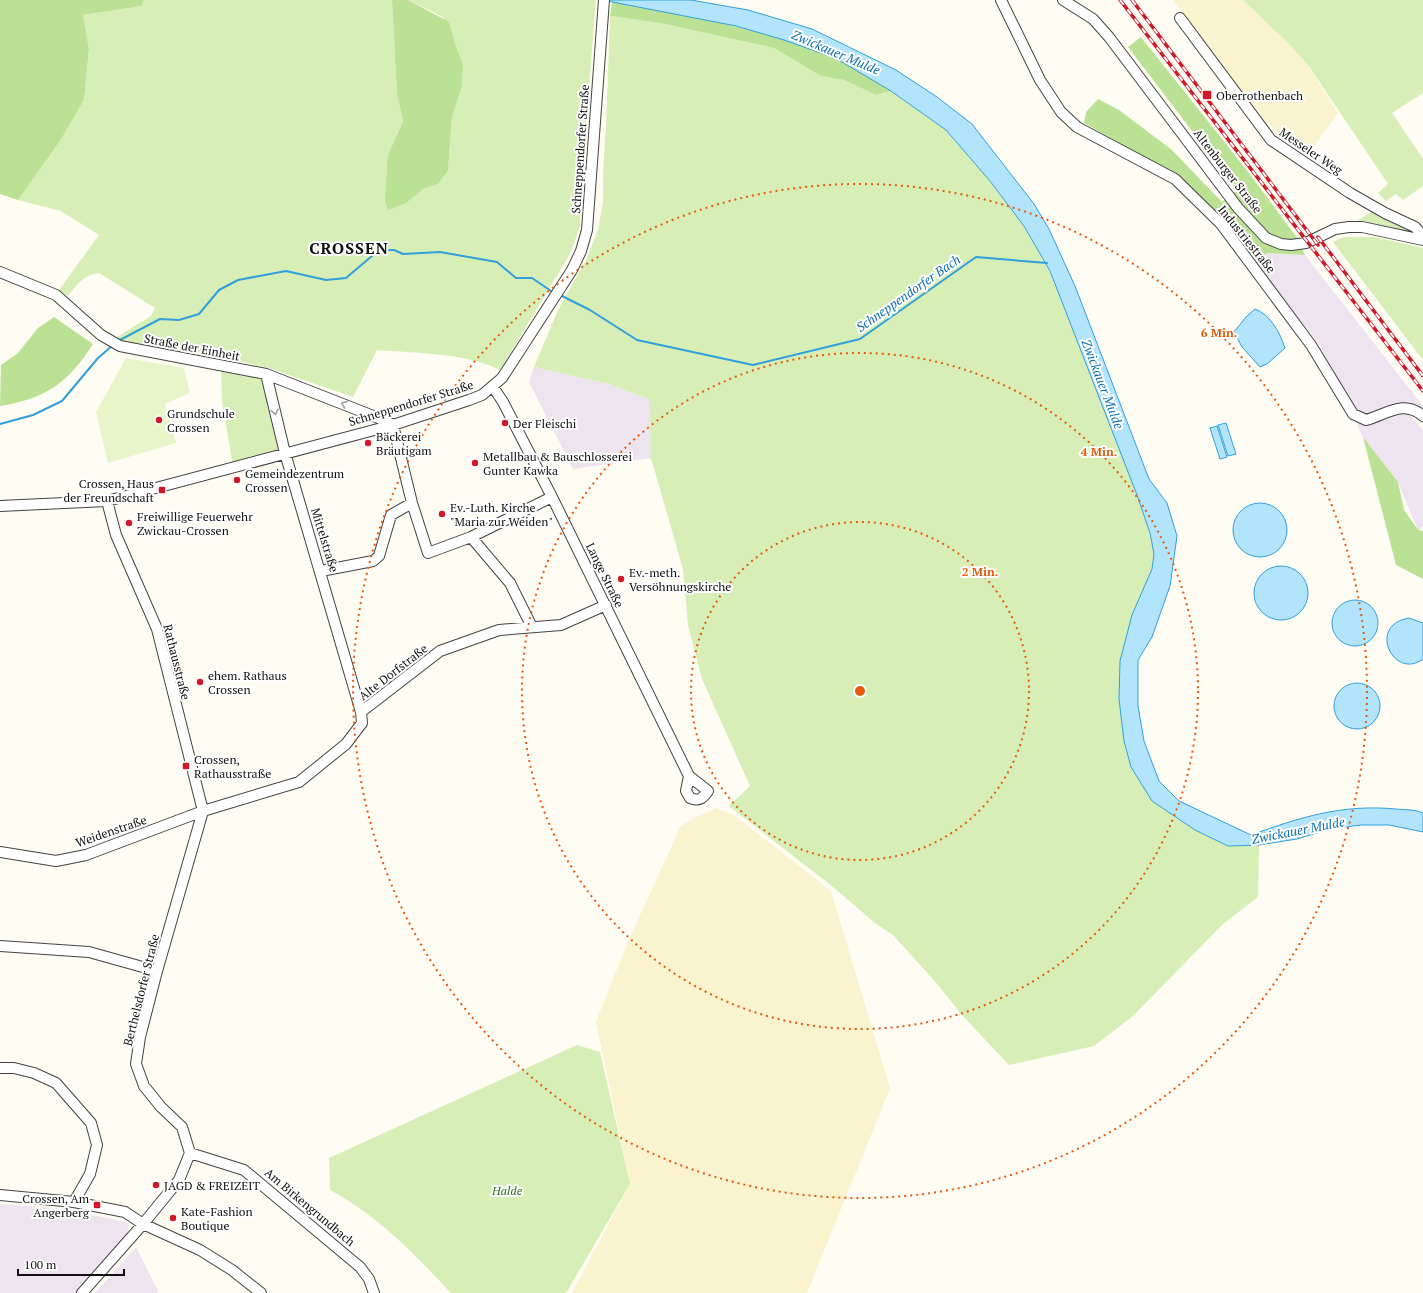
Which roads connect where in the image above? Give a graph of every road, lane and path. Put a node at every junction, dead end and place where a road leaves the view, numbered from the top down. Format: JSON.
{"nodes":[{"id":1,"x":604,"y":0,"type":"edge"},
{"id":2,"x":1001,"y":0,"type":"edge"},
{"id":3,"x":1063,"y":0,"type":"edge"},
{"id":4,"x":1180,"y":18,"type":"dead end"},
{"id":5,"x":1422,"y":240,"type":"edge"},
{"id":6,"x":0,"y":272,"type":"edge"},
{"id":7,"x":266,"y":374,"type":"junction"},
{"id":8,"x":493,"y":387,"type":"junction"},
{"id":9,"x":1423,"y":416,"type":"edge"},
{"id":10,"x":393,"y":425,"type":"junction"},
{"id":11,"x":285,"y":453,"type":"junction"},
{"id":12,"x":552,"y":497,"type":"junction"},
{"id":13,"x":107,"y":501,"type":"junction"},
{"id":14,"x":412,"y":503,"type":"junction"},
{"id":15,"x":0,"y":506,"type":"edge"},
{"id":16,"x":471,"y":537,"type":"junction"},
{"id":17,"x":321,"y":571,"type":"junction"},
{"id":18,"x":606,"y":605,"type":"junction"},
{"id":19,"x":532,"y":627,"type":"junction"},
{"id":20,"x":362,"y":712,"type":"junction"},
{"id":21,"x":689,"y":776,"type":"dead end"},
{"id":22,"x":203,"y":811,"type":"junction"},
{"id":23,"x":0,"y":852,"type":"edge"},
{"id":24,"x":0,"y":946,"type":"edge"},
{"id":25,"x":157,"y":971,"type":"junction"},
{"id":26,"x":0,"y":1068,"type":"edge"},
{"id":27,"x":190,"y":1153,"type":"junction"},
{"id":28,"x":0,"y":1196,"type":"edge"},
{"id":29,"x":74,"y":1202,"type":"junction"},
{"id":30,"x":143,"y":1224,"type":"junction"},
{"id":31,"x":82,"y":1293,"type":"edge"},
{"id":32,"x":261,"y":1293,"type":"edge"},
{"id":33,"x":374,"y":1293,"type":"edge"}],
"edges":[{"from":1,"to":8,"type":"street","name":"Schneppendorfer Straße"},
{"from":2,"to":9,"type":"street","name":"Industriestraße"},
{"from":3,"to":5,"type":"street","name":"Altenburger Straße"},
{"from":4,"to":5,"type":"street","name":"Messeler Weg"},
{"from":6,"to":7,"type":"street","name":"Straße der Einheit"},
{"from":10,"to":7,"type":"street","name":"Straße der Einheit","one_way":true},
{"from":7,"to":11,"type":"street","name":"Mittelstraße","one_way":true},
{"from":8,"to":10,"type":"street","name":"Schneppendorfer Straße"},
{"from":8,"to":12,"type":"street","name":"Lange Straße"},
{"from":10,"to":11,"type":"street","name":"Schneppendorfer Straße"},
{"from":10,"to":14,"type":"street"},
{"from":11,"to":13,"type":"street","name":"Schneppendorfer Straße"},
{"from":11,"to":17,"type":"street","name":"Mittelstraße"},
{"from":12,"to":16,"type":"street"},
{"from":12,"to":18,"type":"street","name":"Lange Straße"},
{"from":13,"to":15,"type":"street","name":"Schneppendorfer Straße"},
{"from":13,"to":22,"type":"street","name":"Rathausstraße"},
{"from":14,"to":16,"type":"street"},
{"from":14,"to":17,"type":"street"},
{"from":16,"to":19,"type":"street"},
{"from":17,"to":20,"type":"street","name":"Mittelstraße"},
{"from":18,"to":19,"type":"street","name":"Alte Dorfstraße"},
{"from":18,"to":21,"type":"street","name":"Lange Straße"},
{"from":19,"to":20,"type":"street","name":"Alte Dorfstraße"},
{"from":20,"to":22,"type":"street","name":"Alte Dorfstraße"},
{"from":22,"to":23,"type":"street","name":"Weidenstraße"},
{"from":22,"to":25,"type":"street","name":"Berthelsdorfer Straße"},
{"from":24,"to":25,"type":"street"},
{"from":25,"to":27,"type":"street","name":"Berthelsdorfer Straße"},
{"from":26,"to":29,"type":"street"},
{"from":27,"to":30,"type":"street"},
{"from":27,"to":33,"type":"street","name":"Am Birkengrundbach"},
{"from":28,"to":29,"type":"street"},
{"from":29,"to":30,"type":"street"},
{"from":30,"to":31,"type":"street"},
{"from":30,"to":32,"type":"street"}]}
